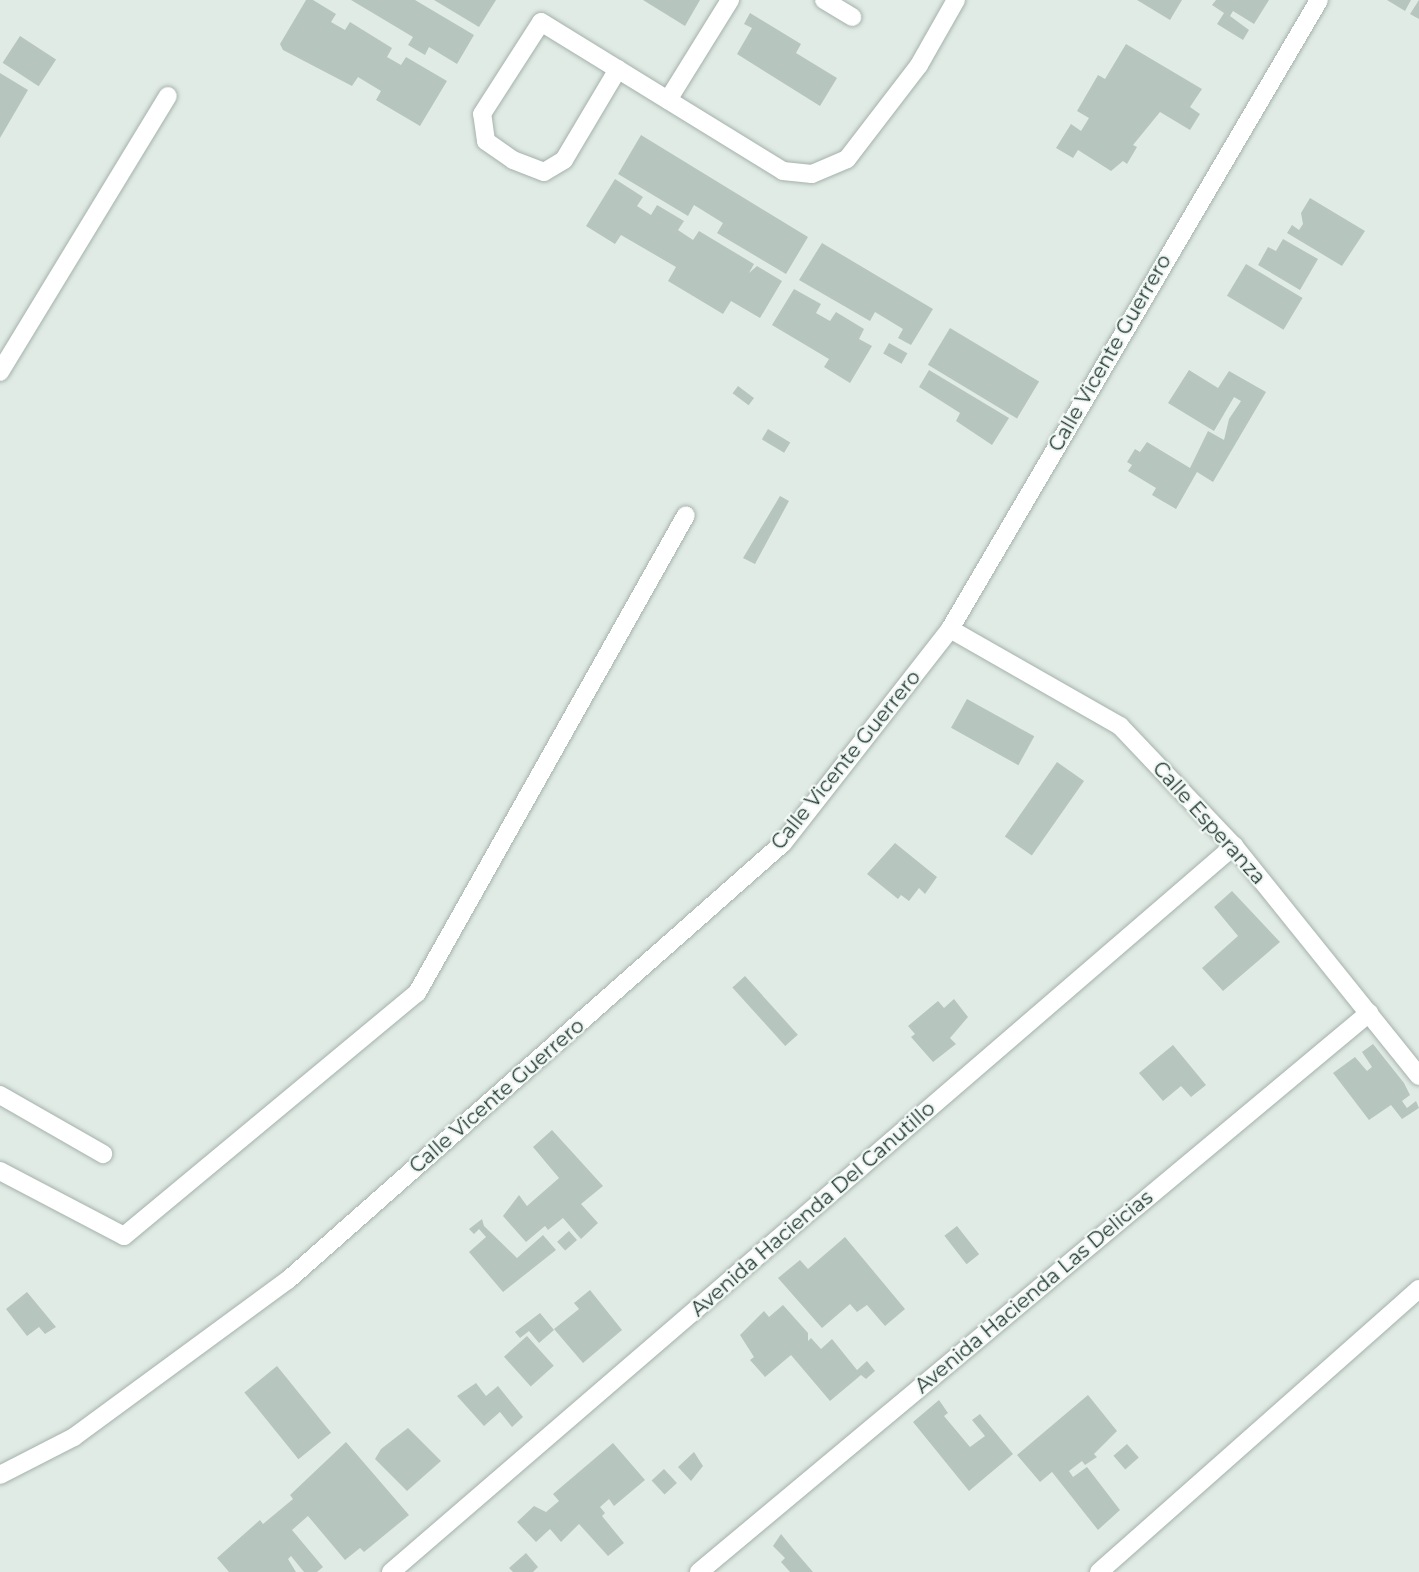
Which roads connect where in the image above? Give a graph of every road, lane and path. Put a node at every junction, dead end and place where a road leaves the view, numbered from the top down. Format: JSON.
{"nodes":[{"id":1,"x":730,"y":0,"type":"edge"},
{"id":2,"x":824,"y":0,"type":"edge"},
{"id":3,"x":956,"y":0,"type":"edge"},
{"id":4,"x":1320,"y":0,"type":"edge"},
{"id":5,"x":852,"y":17,"type":"dead end"},
{"id":6,"x":618,"y":69,"type":"junction"},
{"id":7,"x":168,"y":96,"type":"dead end"},
{"id":8,"x":668,"y":100,"type":"junction"},
{"id":9,"x":0,"y":372,"type":"edge"},
{"id":10,"x":686,"y":515,"type":"dead end"},
{"id":11,"x":950,"y":629,"type":"junction"},
{"id":12,"x":1234,"y":846,"type":"junction"},
{"id":13,"x":1369,"y":1013,"type":"junction"},
{"id":14,"x":1419,"y":1076,"type":"edge"},
{"id":15,"x":0,"y":1095,"type":"edge"},
{"id":16,"x":103,"y":1154,"type":"dead end"},
{"id":17,"x":0,"y":1171,"type":"edge"},
{"id":18,"x":1419,"y":1289,"type":"edge"},
{"id":19,"x":0,"y":1475,"type":"edge"},
{"id":20,"x":391,"y":1572,"type":"edge"},
{"id":21,"x":699,"y":1572,"type":"edge"},
{"id":22,"x":1099,"y":1572,"type":"edge"}],
"edges":[{"from":1,"to":8,"type":"street"},
{"from":2,"to":5,"type":"street"},
{"from":3,"to":8,"type":"street"},
{"from":4,"to":11,"type":"street","name":"Calle Vicente Guerrero"},
{"from":6,"to":6,"type":"street"},
{"from":6,"to":8,"type":"street"},
{"from":7,"to":9,"type":"street"},
{"from":10,"to":17,"type":"street"},
{"from":11,"to":12,"type":"street","name":"Calle Esperanza"},
{"from":11,"to":19,"type":"street","name":"Calle Vicente Guerrero"},
{"from":12,"to":13,"type":"street","name":"Calle Esperanza"},
{"from":12,"to":20,"type":"street","name":"Avenida Hacienda Del Canutillo"},
{"from":13,"to":14,"type":"street","name":"Calle Esperanza"},
{"from":13,"to":21,"type":"street","name":"Avenida Hacienda Las Delicias"},
{"from":15,"to":16,"type":"street"},
{"from":18,"to":22,"type":"street"}]}
